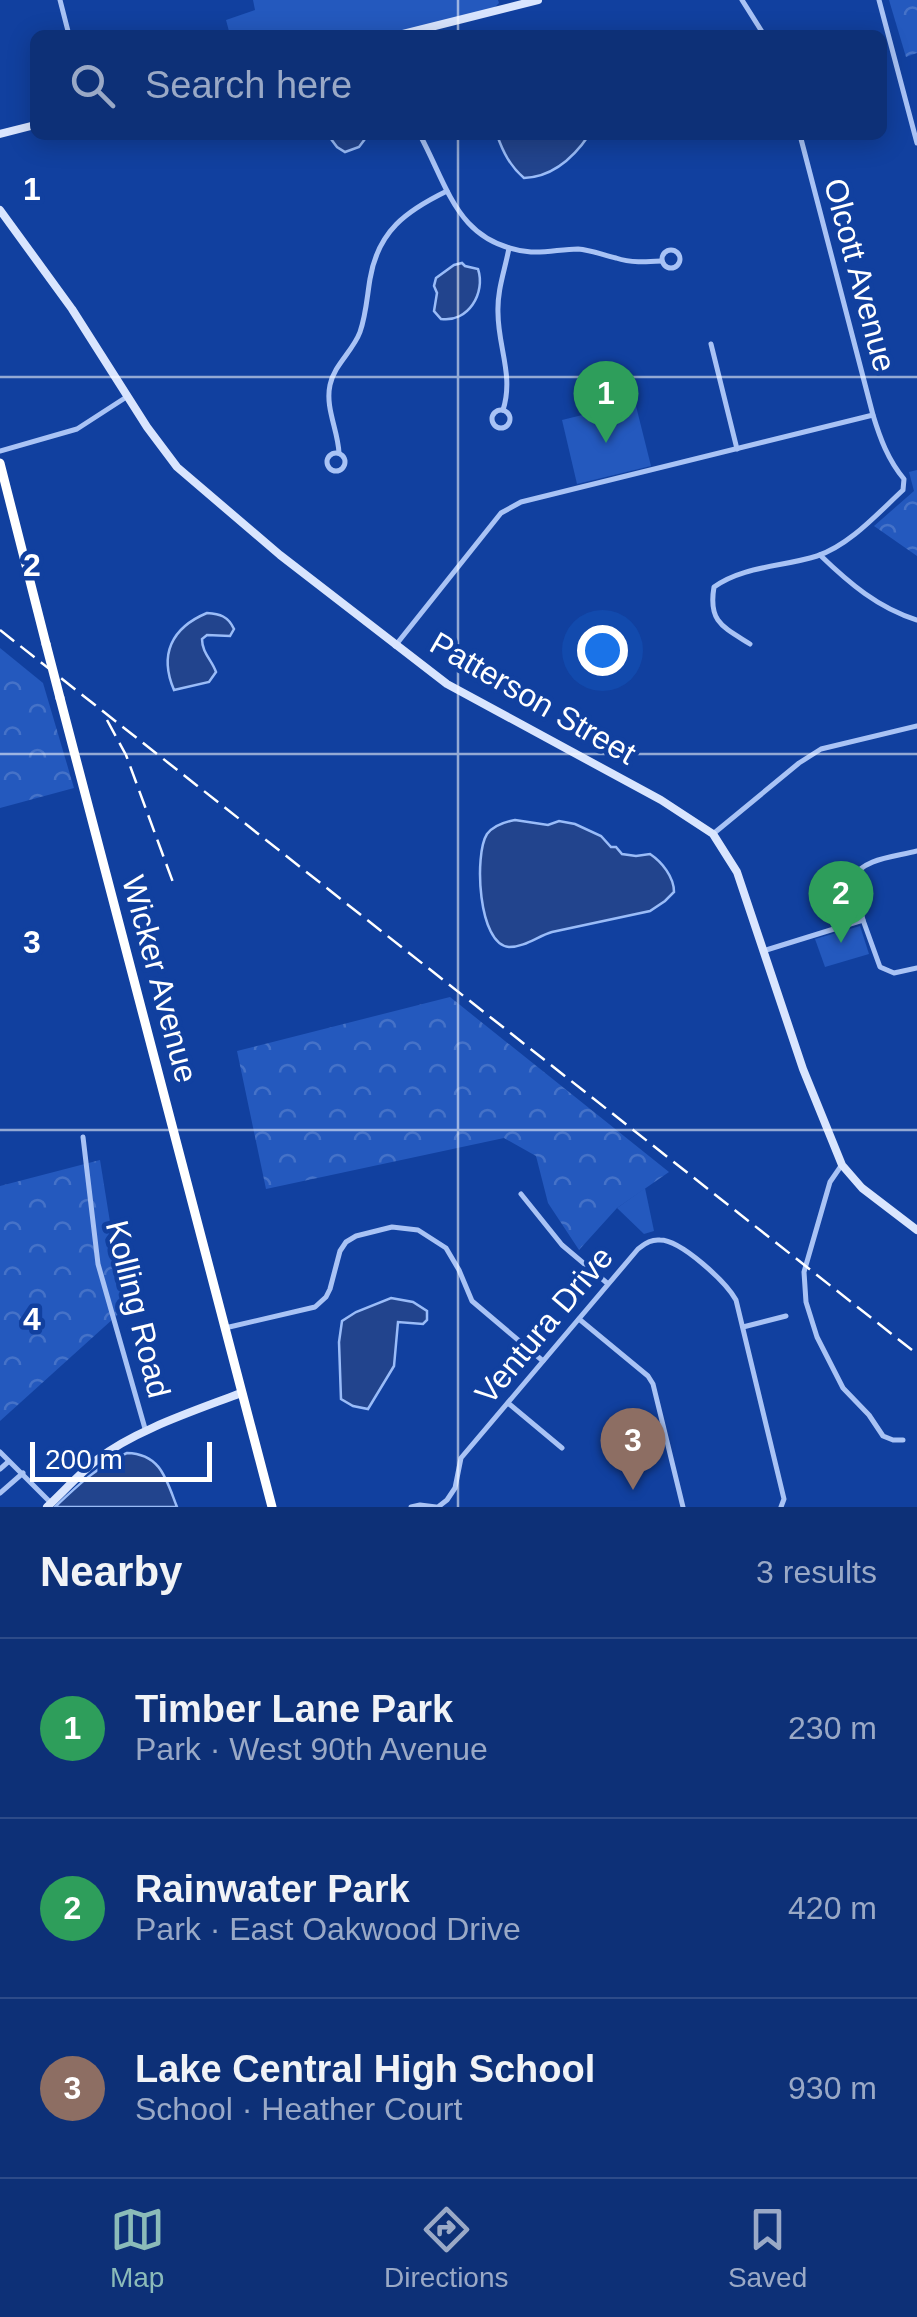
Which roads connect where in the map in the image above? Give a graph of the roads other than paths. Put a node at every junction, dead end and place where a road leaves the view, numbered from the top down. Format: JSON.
{"nodes":[{"id":1,"x":60,"y":0,"type":"edge"},
{"id":2,"x":538,"y":0,"type":"edge"},
{"id":3,"x":742,"y":0,"type":"edge"},
{"id":4,"x":879,"y":0,"type":"edge"},
{"id":5,"x":504,"y":4,"type":"edge"},
{"id":6,"x":68,"y":30,"type":"edge"},
{"id":7,"x":416,"y":30,"type":"edge"},
{"id":8,"x":761,"y":30,"type":"edge"},
{"id":9,"x":887,"y":30,"type":"edge"},
{"id":10,"x":887,"y":30,"type":"edge"},
{"id":11,"x":30,"y":126,"type":"edge"},
{"id":12,"x":0,"y":134,"type":"edge"},
{"id":13,"x":422,"y":140,"type":"edge"},
{"id":14,"x":801,"y":140,"type":"edge"},
{"id":15,"x":917,"y":144,"type":"edge"},
{"id":16,"x":447,"y":192,"type":"junction"},
{"id":17,"x":0,"y":210,"type":"edge"},
{"id":18,"x":509,"y":248,"type":"junction"},
{"id":19,"x":662,"y":261,"type":"dead end"},
{"id":20,"x":711,"y":344,"type":"dead end"},
{"id":21,"x":128,"y":396,"type":"junction"},
{"id":22,"x":504,"y":410,"type":"dead end"},
{"id":23,"x":873,"y":415,"type":"junction"},
{"id":24,"x":737,"y":449,"type":"junction"},
{"id":25,"x":0,"y":452,"type":"edge"},
{"id":26,"x":338,"y":453,"type":"dead end"},
{"id":27,"x":0,"y":463,"type":"edge"},
{"id":28,"x":820,"y":555,"type":"junction"},
{"id":29,"x":917,"y":620,"type":"edge"},
{"id":30,"x":750,"y":644,"type":"dead end"},
{"id":31,"x":395,"y":646,"type":"junction"},
{"id":32,"x":917,"y":726,"type":"edge"},
{"id":33,"x":713,"y":834,"type":"junction"},
{"id":34,"x":917,"y":851,"type":"edge"},
{"id":35,"x":863,"y":920,"type":"junction"},
{"id":36,"x":763,"y":951,"type":"junction"},
{"id":37,"x":917,"y":968,"type":"edge"},
{"id":38,"x":83,"y":1137,"type":"dead end"},
{"id":39,"x":842,"y":1165,"type":"junction"},
{"id":40,"x":522,"y":1194,"type":"dead end"},
{"id":41,"x":917,"y":1230,"type":"edge"},
{"id":42,"x":608,"y":1284,"type":"junction"},
{"id":43,"x":786,"y":1316,"type":"dead end"},
{"id":44,"x":579,"y":1319,"type":"junction"},
{"id":45,"x":743,"y":1327,"type":"junction"},
{"id":46,"x":224,"y":1328,"type":"junction"},
{"id":47,"x":542,"y":1361,"type":"junction"},
{"id":48,"x":241,"y":1393,"type":"junction"},
{"id":49,"x":508,"y":1402,"type":"junction"},
{"id":50,"x":146,"y":1432,"type":"junction"},
{"id":51,"x":903,"y":1440,"type":"dead end"},
{"id":52,"x":562,"y":1448,"type":"dead end"},
{"id":53,"x":0,"y":1452,"type":"edge"},
{"id":54,"x":8,"y":1462,"type":"junction"},
{"id":55,"x":0,"y":1469,"type":"edge"},
{"id":56,"x":22,"y":1474,"type":"junction"},
{"id":57,"x":0,"y":1493,"type":"edge"},
{"id":58,"x":49,"y":1505,"type":"edge"},
{"id":59,"x":272,"y":1507,"type":"edge"},
{"id":60,"x":410,"y":1507,"type":"edge"},
{"id":61,"x":437,"y":1507,"type":"edge"},
{"id":62,"x":683,"y":1507,"type":"edge"},
{"id":63,"x":781,"y":1507,"type":"edge"}],
"edges":[{"from":1,"to":6,"type":"street"},
{"from":2,"to":5,"type":"street"},
{"from":3,"to":8,"type":"street"},
{"from":4,"to":9,"type":"street"},
{"from":5,"to":7,"type":"street"},
{"from":10,"to":15,"type":"street"},
{"from":11,"to":12,"type":"street"},
{"from":13,"to":16,"type":"street"},
{"from":14,"to":23,"type":"street","name":"Olcott Avenue"},
{"from":16,"to":18,"type":"street"},
{"from":16,"to":26,"type":"street"},
{"from":17,"to":21,"type":"street","name":"Patterson Street"},
{"from":18,"to":19,"type":"street"},
{"from":18,"to":22,"type":"street"},
{"from":20,"to":24,"type":"street"},
{"from":21,"to":25,"type":"street"},
{"from":21,"to":31,"type":"street","name":"Patterson Street"},
{"from":23,"to":24,"type":"street"},
{"from":23,"to":28,"type":"street","name":"Olcott Avenue"},
{"from":24,"to":31,"type":"street"},
{"from":27,"to":46,"type":"highway","name":"Wicker Avenue","bridge":true},
{"from":28,"to":29,"type":"street"},
{"from":28,"to":30,"type":"street"},
{"from":31,"to":33,"type":"street","name":"Patterson Street"},
{"from":32,"to":33,"type":"street"},
{"from":33,"to":36,"type":"street","name":"Patterson Street"},
{"from":34,"to":35,"type":"street"},
{"from":35,"to":36,"type":"street"},
{"from":35,"to":37,"type":"street"},
{"from":36,"to":39,"type":"street","name":"Patterson Street"},
{"from":38,"to":50,"type":"street","name":"Kolling Road"},
{"from":39,"to":41,"type":"street","name":"Patterson Street"},
{"from":39,"to":51,"type":"street"},
{"from":40,"to":42,"type":"street"},
{"from":42,"to":44,"type":"street","name":"Ventura Drive"},
{"from":42,"to":45,"type":"street","name":"Ventura Drive"},
{"from":43,"to":45,"type":"street"},
{"from":44,"to":47,"type":"street","name":"Ventura Drive"},
{"from":44,"to":62,"type":"street"},
{"from":45,"to":63,"type":"street","name":"Ventura Drive"},
{"from":46,"to":47,"type":"street"},
{"from":46,"to":48,"type":"highway","name":"Wicker Avenue"},
{"from":47,"to":49,"type":"street","name":"Ventura Drive"},
{"from":48,"to":50,"type":"street"},
{"from":48,"to":59,"type":"highway","name":"Wicker Avenue"},
{"from":49,"to":52,"type":"street"},
{"from":49,"to":61,"type":"street","name":"Ventura Drive"},
{"from":50,"to":58,"type":"street"},
{"from":53,"to":54,"type":"street"},
{"from":54,"to":55,"type":"street"},
{"from":54,"to":56,"type":"street"},
{"from":56,"to":57,"type":"street"},
{"from":56,"to":58,"type":"street"},
{"from":60,"to":61,"type":"street","name":"Ventura Drive"}]}
